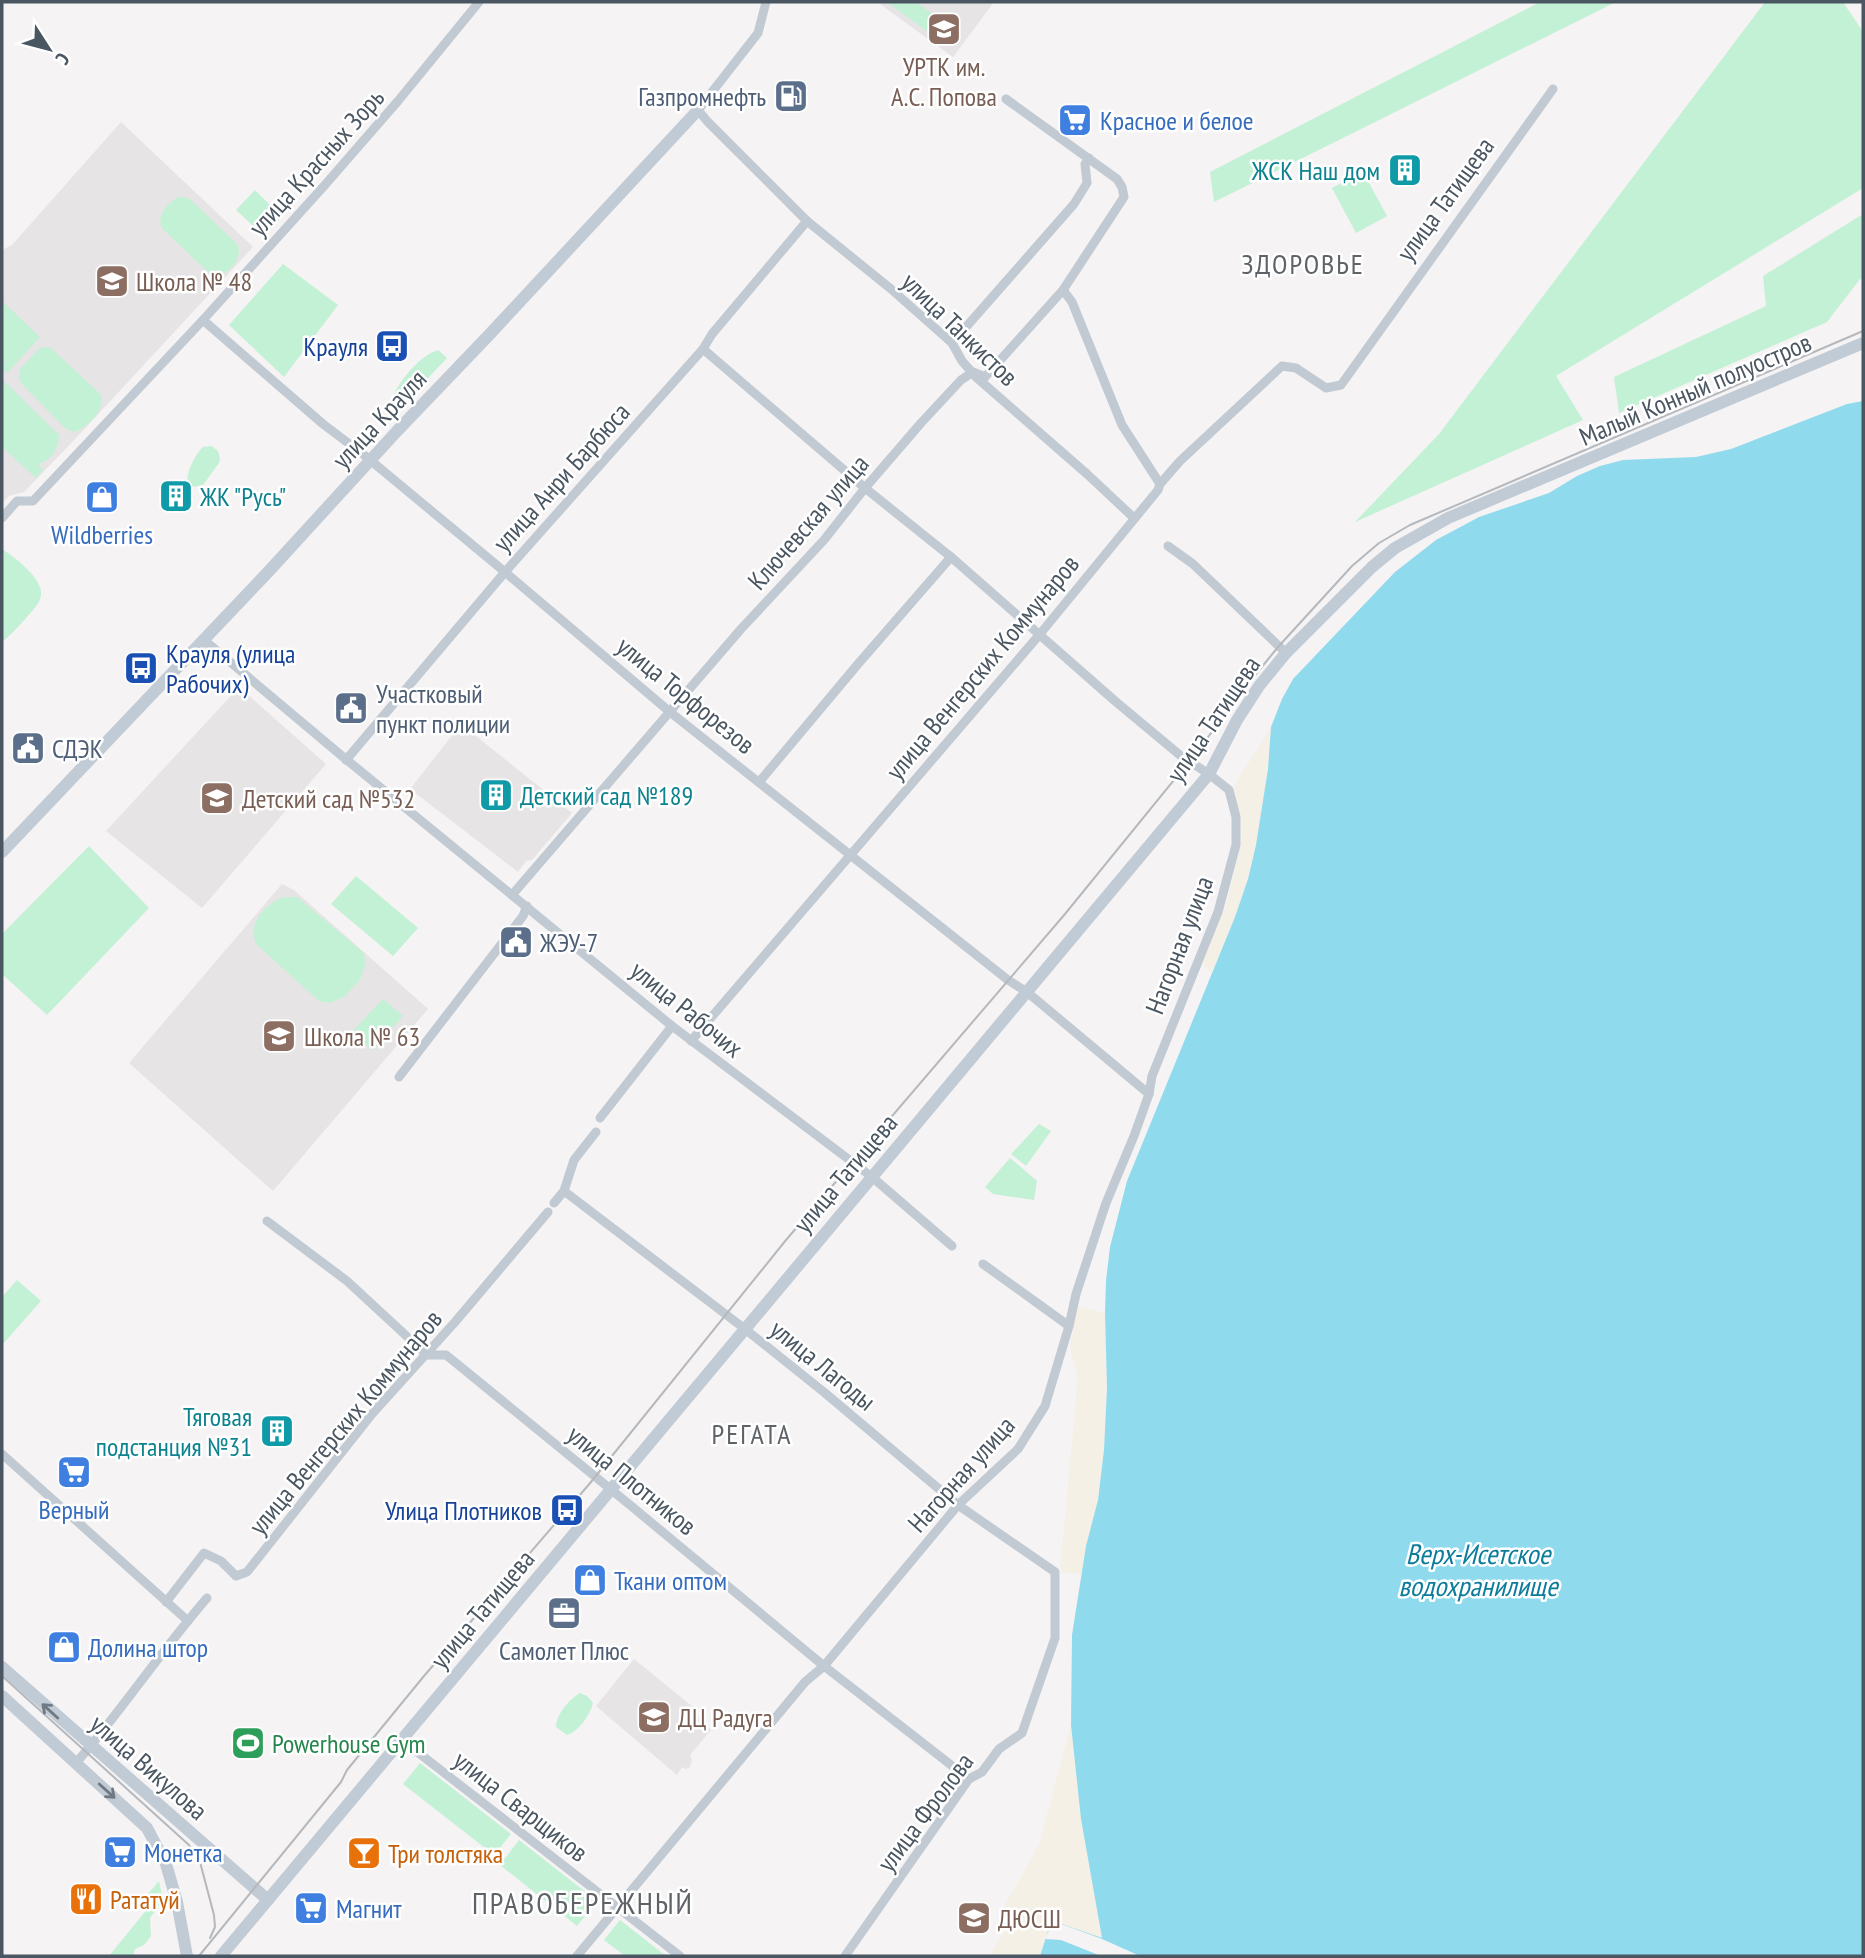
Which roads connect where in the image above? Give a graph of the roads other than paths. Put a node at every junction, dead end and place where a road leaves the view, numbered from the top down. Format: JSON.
{"nodes":[{"id":1,"x":479,"y":2,"type":"edge"},
{"id":2,"x":766,"y":2,"type":"edge"},
{"id":3,"x":1553,"y":89,"type":"dead end"},
{"id":4,"x":1006,"y":99,"type":"dead end"},
{"id":5,"x":698,"y":110,"type":"junction"},
{"id":6,"x":1089,"y":158,"type":"junction"},
{"id":7,"x":807,"y":221,"type":"junction"},
{"id":8,"x":1063,"y":290,"type":"junction"},
{"id":9,"x":203,"y":320,"type":"junction"},
{"id":10,"x":952,"y":343,"type":"junction"},
{"id":11,"x":1863,"y":343,"type":"edge"},
{"id":12,"x":703,"y":349,"type":"junction"},
{"id":13,"x":973,"y":372,"type":"junction"},
{"id":14,"x":370,"y":460,"type":"junction"},
{"id":15,"x":1545,"y":477,"type":"joint"},
{"id":16,"x":1160,"y":484,"type":"junction"},
{"id":17,"x":865,"y":488,"type":"junction"},
{"id":18,"x":2,"y":518,"type":"edge"},
{"id":19,"x":1134,"y":519,"type":"junction"},
{"id":20,"x":1168,"y":546,"type":"dead end"},
{"id":21,"x":951,"y":557,"type":"junction"},
{"id":22,"x":505,"y":572,"type":"junction"},
{"id":23,"x":1040,"y":634,"type":"junction"},
{"id":24,"x":204,"y":640,"type":"junction"},
{"id":25,"x":1286,"y":653,"type":"junction"},
{"id":26,"x":670,"y":712,"type":"junction"},
{"id":27,"x":346,"y":760,"type":"junction"},
{"id":28,"x":1209,"y":774,"type":"junction"},
{"id":29,"x":760,"y":782,"type":"junction"},
{"id":30,"x":2,"y":852,"type":"edge"},
{"id":31,"x":850,"y":855,"type":"junction"},
{"id":32,"x":512,"y":895,"type":"junction"},
{"id":33,"x":527,"y":906,"type":"junction"},
{"id":34,"x":1027,"y":992,"type":"junction"},
{"id":35,"x":672,"y":1026,"type":"junction"},
{"id":36,"x":691,"y":1041,"type":"junction"},
{"id":37,"x":399,"y":1077,"type":"dead end"},
{"id":38,"x":1149,"y":1094,"type":"junction"},
{"id":39,"x":600,"y":1118,"type":"dead end"},
{"id":40,"x":596,"y":1132,"type":"dead end"},
{"id":41,"x":872,"y":1177,"type":"junction"},
{"id":42,"x":564,"y":1191,"type":"junction"},
{"id":43,"x":554,"y":1203,"type":"dead end"},
{"id":44,"x":548,"y":1212,"type":"dead end"},
{"id":45,"x":267,"y":1222,"type":"dead end"},
{"id":46,"x":952,"y":1246,"type":"dead end"},
{"id":47,"x":983,"y":1264,"type":"dead end"},
{"id":48,"x":1069,"y":1326,"type":"junction"},
{"id":49,"x":745,"y":1329,"type":"junction"},
{"id":50,"x":426,"y":1355,"type":"junction"},
{"id":51,"x":2,"y":1454,"type":"edge"},
{"id":52,"x":611,"y":1489,"type":"junction"},
{"id":53,"x":958,"y":1506,"type":"junction"},
{"id":54,"x":1055,"y":1572,"type":"joint"},
{"id":55,"x":207,"y":1598,"type":"dead end"},
{"id":56,"x":166,"y":1602,"type":"junction"},
{"id":57,"x":188,"y":1621,"type":"junction"},
{"id":58,"x":824,"y":1666,"type":"junction"},
{"id":59,"x":2,"y":1667,"type":"edge"},
{"id":60,"x":2,"y":1696,"type":"edge"},
{"id":61,"x":402,"y":1740,"type":"junction"},
{"id":62,"x":90,"y":1746,"type":"junction"},
{"id":63,"x":76,"y":1763,"type":"junction"},
{"id":64,"x":969,"y":1779,"type":"junction"},
{"id":65,"x":268,"y":1900,"type":"junction"},
{"id":66,"x":617,"y":1907,"type":"junction"},
{"id":67,"x":187,"y":1956,"type":"edge"},
{"id":68,"x":221,"y":1956,"type":"edge"},
{"id":69,"x":577,"y":1956,"type":"edge"},
{"id":70,"x":680,"y":1956,"type":"edge"},
{"id":71,"x":845,"y":1956,"type":"edge"}],
"edges":[{"from":1,"to":9,"type":"street","name":"улица Красных Зорь"},
{"from":2,"to":5,"type":"street","name":"улица Крауля"},
{"from":3,"to":16,"type":"street","name":"улица Татищева"},
{"from":4,"to":6,"type":"street"},
{"from":5,"to":7,"type":"street","name":"улица Танкистов"},
{"from":5,"to":14,"type":"street","name":"улица Крауля"},
{"from":6,"to":8,"type":"street","name":"Ключевская улица"},
{"from":6,"to":10,"type":"street"},
{"from":7,"to":10,"type":"street","name":"улица Танкистов"},
{"from":7,"to":12,"type":"street","name":"улица Анри Барбюса"},
{"from":8,"to":13,"type":"street","name":"Ключевская улица"},
{"from":8,"to":16,"type":"street"},
{"from":9,"to":14,"type":"street","name":"улица Торфорезов"},
{"from":9,"to":18,"type":"street","name":"улица Красных Зорь"},
{"from":10,"to":13,"type":"street","name":"улица Танкистов"},
{"from":11,"to":15,"type":"street","name":"Малый Конный полуостров"},
{"from":12,"to":17,"type":"street","name":"Нагорная улица"},
{"from":12,"to":22,"type":"street","name":"улица Анри Барбюса"},
{"from":13,"to":17,"type":"street","name":"Ключевская улица"},
{"from":13,"to":19,"type":"street","name":"улица Танкистов"},
{"from":14,"to":22,"type":"street","name":"улица Торфорезов"},
{"from":14,"to":24,"type":"street","name":"улица Крауля"},
{"from":15,"to":25,"type":"street","name":"улица Татищева"},
{"from":16,"to":19,"type":"street","name":"улица Венгерских Коммунаров"},
{"from":17,"to":21,"type":"street","name":"Нагорная улица"},
{"from":17,"to":26,"type":"street","name":"Ключевская улица"},
{"from":19,"to":23,"type":"street","name":"улица Венгерских Коммунаров"},
{"from":20,"to":25,"type":"street"},
{"from":21,"to":23,"type":"street","name":"Нагорная улица"},
{"from":21,"to":29,"type":"street"},
{"from":22,"to":26,"type":"street","name":"улица Торфорезов"},
{"from":22,"to":27,"type":"street","name":"улица Анри Барбюса"},
{"from":23,"to":28,"type":"street","name":"Нагорная улица"},
{"from":23,"to":31,"type":"street","name":"улица Венгерских Коммунаров"},
{"from":24,"to":27,"type":"street","name":"улица Рабочих"},
{"from":24,"to":30,"type":"street","name":"улица Крауля"},
{"from":25,"to":28,"type":"street","name":"улица Татищева"},
{"from":26,"to":29,"type":"street","name":"улица Торфорезов"},
{"from":26,"to":32,"type":"street","name":"Ключевская улица"},
{"from":27,"to":32,"type":"street","name":"улица Рабочих"},
{"from":28,"to":34,"type":"street","name":"улица Татищева"},
{"from":28,"to":38,"type":"street","name":"Нагорная улица"},
{"from":29,"to":31,"type":"street","name":"улица Торфорезов"},
{"from":31,"to":34,"type":"street","name":"улица Торфорезов"},
{"from":31,"to":36,"type":"street","name":"улица Венгерских Коммунаров"},
{"from":32,"to":33,"type":"street","name":"улица Рабочих"},
{"from":33,"to":35,"type":"street","name":"улица Рабочих"},
{"from":33,"to":37,"type":"street"},
{"from":34,"to":38,"type":"street","name":"улица Торфорезов"},
{"from":34,"to":41,"type":"street","name":"улица Татищева"},
{"from":35,"to":36,"type":"street","name":"улица Рабочих"},
{"from":35,"to":39,"type":"street"},
{"from":36,"to":41,"type":"street","name":"улица Рабочих"},
{"from":38,"to":48,"type":"street","name":"Нагорная улица"},
{"from":40,"to":42,"type":"street"},
{"from":41,"to":46,"type":"street","name":"улица Рабочих"},
{"from":41,"to":49,"type":"street","name":"улица Татищева"},
{"from":42,"to":43,"type":"street"},
{"from":42,"to":49,"type":"street","name":"улица Лагоды"},
{"from":44,"to":50,"type":"street","name":"улица Венгерских Коммунаров"},
{"from":45,"to":50,"type":"street","name":"улица Плотников"},
{"from":47,"to":48,"type":"street"},
{"from":48,"to":53,"type":"street","name":"Нагорная улица"},
{"from":49,"to":52,"type":"street","name":"улица Татищева"},
{"from":49,"to":53,"type":"street","name":"улица Лагоды"},
{"from":50,"to":52,"type":"street","name":"улица Плотников"},
{"from":50,"to":56,"type":"street","name":"улица Венгерских Коммунаров"},
{"from":51,"to":56,"type":"street"},
{"from":52,"to":58,"type":"street","name":"улица Плотников"},
{"from":52,"to":61,"type":"street","name":"улица Татищева"},
{"from":53,"to":54,"type":"street","name":"улица Лагоды"},
{"from":53,"to":58,"type":"street","name":"Нагорная улица"},
{"from":54,"to":64,"type":"street","name":"улица Фролова"},
{"from":55,"to":57,"type":"street"},
{"from":56,"to":57,"type":"street"},
{"from":57,"to":62,"type":"street"},
{"from":58,"to":64,"type":"street","name":"улица Плотников"},
{"from":58,"to":66,"type":"street","name":"Нагорная улица"},
{"from":62,"to":59,"type":"street","name":"улица Викулова","one_way":true},
{"from":60,"to":63,"type":"street","name":"улица Викулова"},
{"from":61,"to":65,"type":"street","name":"улица Татищева"},
{"from":61,"to":66,"type":"street","name":"улица Сварщиков"},
{"from":62,"to":63,"type":"street"},
{"from":62,"to":65,"type":"street","name":"улица Викулова"},
{"from":63,"to":67,"type":"street","name":"улица Викулова","one_way":true},
{"from":64,"to":71,"type":"street","name":"улица Фролова"},
{"from":65,"to":68,"type":"street","name":"улица Татищева"},
{"from":66,"to":69,"type":"street","name":"Нагорная улица"},
{"from":66,"to":70,"type":"street","name":"улица Сварщиков"}]}
